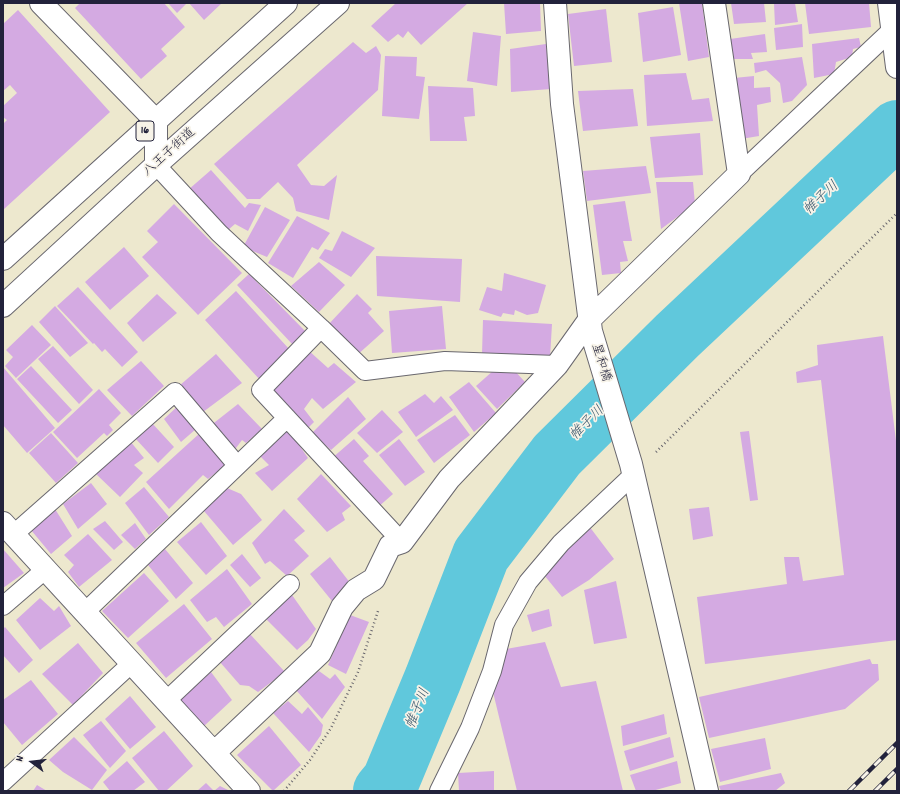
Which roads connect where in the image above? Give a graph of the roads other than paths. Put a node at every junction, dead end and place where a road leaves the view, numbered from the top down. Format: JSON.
{"nodes":[{"id":1,"x":41,"y":3,"type":"edge"},
{"id":2,"x":338,"y":3,"type":"edge"},
{"id":3,"x":555,"y":3,"type":"edge"},
{"id":4,"x":714,"y":3,"type":"edge"},
{"id":5,"x":890,"y":3,"type":"edge"},
{"id":6,"x":282,"y":4,"type":"edge"},
{"id":7,"x":895,"y":27,"type":"edge"},
{"id":8,"x":897,"y":66,"type":"edge"},
{"id":9,"x":156,"y":121,"type":"junction"},
{"id":10,"x":156,"y":165,"type":"junction"},
{"id":11,"x":739,"y":174,"type":"junction"},
{"id":12,"x":3,"y":259,"type":"edge"},
{"id":13,"x":3,"y":306,"type":"edge"},
{"id":14,"x":590,"y":326,"type":"junction"},
{"id":15,"x":321,"y":328,"type":"junction"},
{"id":16,"x":557,"y":365,"type":"junction"},
{"id":17,"x":287,"y":418,"type":"junction"},
{"id":18,"x":237,"y":465,"type":"junction"},
{"id":19,"x":632,"y":470,"type":"junction"},
{"id":20,"x":9,"y":528,"type":"edge"},
{"id":21,"x":402,"y":542,"type":"junction"},
{"id":22,"x":46,"y":569,"type":"junction"},
{"id":23,"x":290,"y":584,"type":"dead end"},
{"id":24,"x":3,"y":606,"type":"edge"},
{"id":25,"x":85,"y":612,"type":"junction"},
{"id":26,"x":132,"y":663,"type":"junction"},
{"id":27,"x":166,"y":701,"type":"junction"},
{"id":28,"x":214,"y":753,"type":"junction"},
{"id":29,"x":3,"y":782,"type":"edge"},
{"id":30,"x":249,"y":791,"type":"edge"},
{"id":31,"x":439,"y":791,"type":"edge"},
{"id":32,"x":707,"y":791,"type":"edge"}],
"edges":[{"from":1,"to":9,"type":"main road"},
{"from":2,"to":10,"type":"main road","name":"八王子街道","number":"16"},
{"from":3,"to":14,"type":"main road","name":"星和橋"},
{"from":4,"to":11,"type":"main road"},
{"from":5,"to":7,"type":"main road"},
{"from":6,"to":9,"type":"main road","number":"16"},
{"from":7,"to":8,"type":"main road"},
{"from":7,"to":11,"type":"lane"},
{"from":9,"to":10,"type":"main road"},
{"from":9,"to":12,"type":"main road","number":"16"},
{"from":10,"to":13,"type":"main road","name":"八王子街道","number":"16"},
{"from":10,"to":15,"type":"lane"},
{"from":11,"to":14,"type":"main road"},
{"from":14,"to":16,"type":"main road"},
{"from":14,"to":19,"type":"main road","name":"星和橋"},
{"from":15,"to":16,"type":"lane"},
{"from":15,"to":17,"type":"lane"},
{"from":16,"to":21,"type":"main road"},
{"from":17,"to":18,"type":"lane"},
{"from":17,"to":21,"type":"lane"},
{"from":18,"to":20,"type":"lane"},
{"from":18,"to":25,"type":"lane"},
{"from":19,"to":31,"type":"lane"},
{"from":19,"to":32,"type":"main road","name":"星和橋"},
{"from":20,"to":22,"type":"main road"},
{"from":21,"to":28,"type":"main road"},
{"from":22,"to":24,"type":"lane"},
{"from":22,"to":25,"type":"main road"},
{"from":23,"to":27,"type":"lane"},
{"from":25,"to":26,"type":"main road"},
{"from":26,"to":27,"type":"main road"},
{"from":26,"to":29,"type":"lane"},
{"from":27,"to":28,"type":"main road"},
{"from":28,"to":30,"type":"main road"}]}
